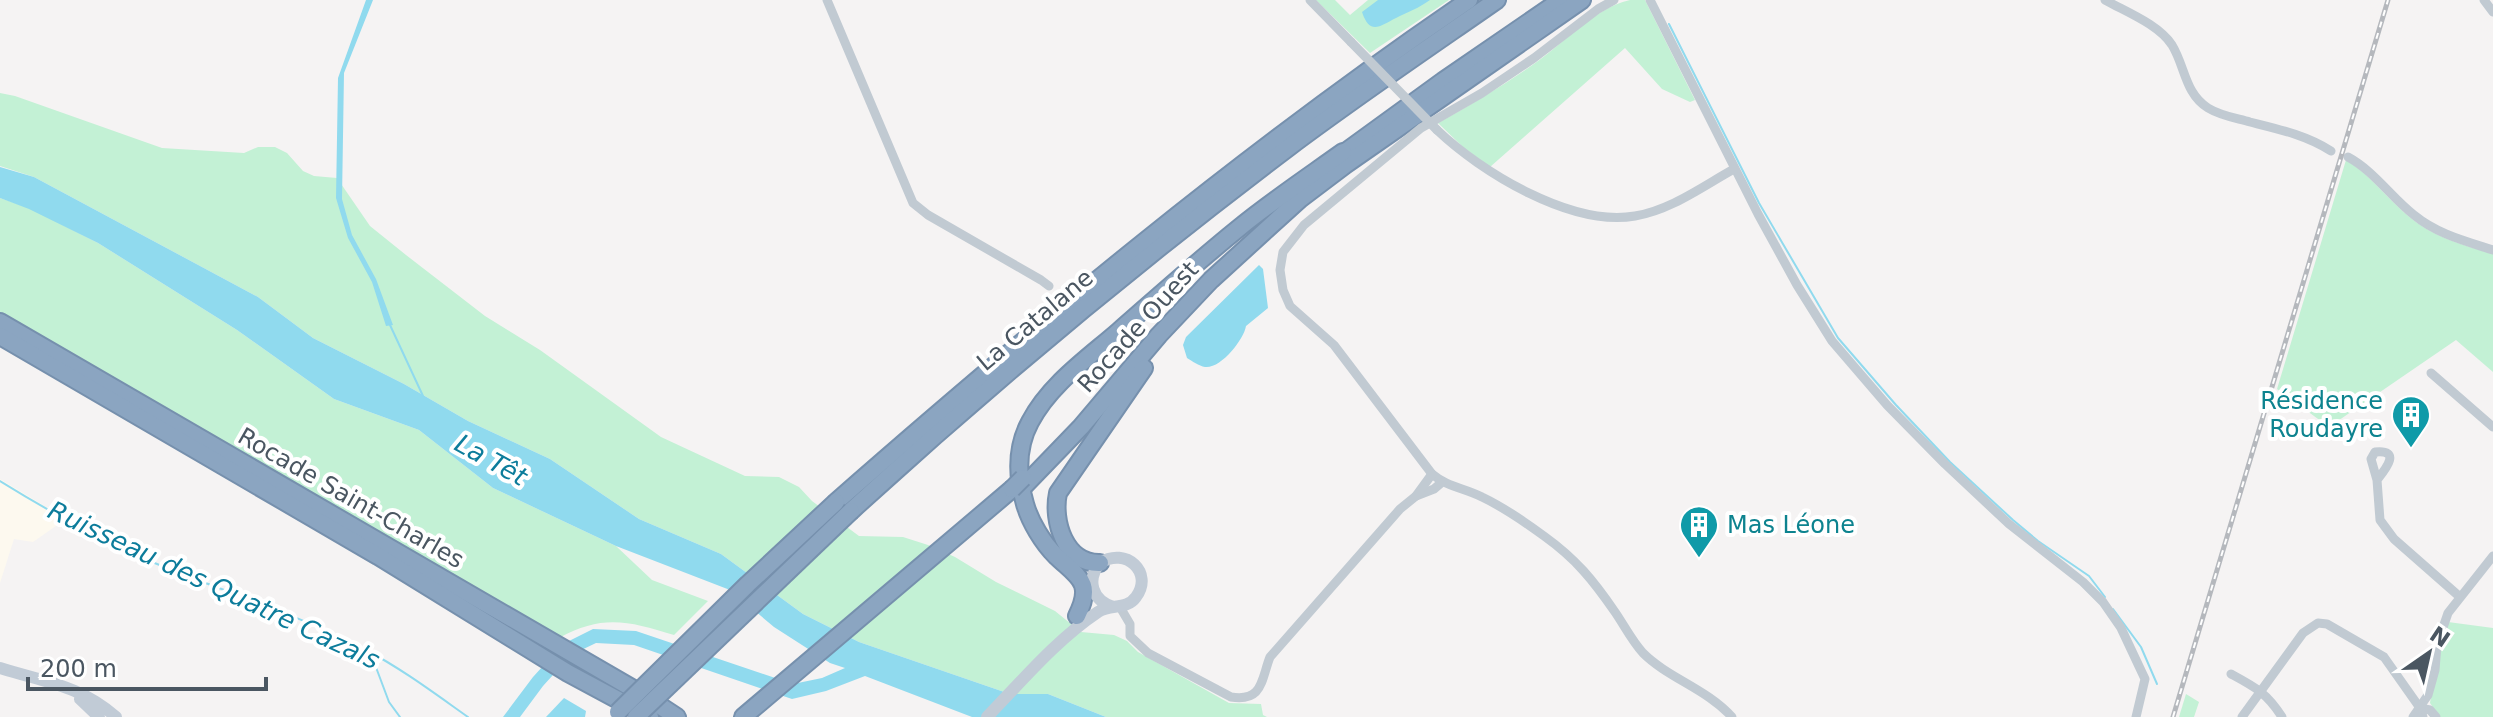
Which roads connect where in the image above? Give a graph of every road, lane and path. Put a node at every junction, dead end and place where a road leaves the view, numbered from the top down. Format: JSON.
{"nodes":[{"id":1,"x":827,"y":0,"type":"edge"},
{"id":2,"x":1310,"y":0,"type":"edge"},
{"id":3,"x":1469,"y":0,"type":"edge"},
{"id":4,"x":1497,"y":0,"type":"edge"},
{"id":5,"x":1561,"y":0,"type":"edge"},
{"id":6,"x":1582,"y":0,"type":"edge"},
{"id":7,"x":1614,"y":0,"type":"edge"},
{"id":8,"x":1650,"y":0,"type":"edge"},
{"id":9,"x":2484,"y":0,"type":"edge"},
{"id":10,"x":2111,"y":2,"type":"edge"},
{"id":11,"x":2493,"y":12,"type":"edge"},
{"id":12,"x":1360,"y":140,"type":"junction"},
{"id":13,"x":1379,"y":142,"type":"junction"},
{"id":14,"x":2331,"y":151,"type":"dead end"},
{"id":15,"x":2348,"y":157,"type":"dead end"},
{"id":16,"x":1734,"y":169,"type":"junction"},
{"id":17,"x":2493,"y":250,"type":"edge"},
{"id":18,"x":1049,"y":286,"type":"dead end"},
{"id":19,"x":0,"y":322,"type":"edge"},
{"id":20,"x":0,"y":336,"type":"edge"},
{"id":21,"x":2431,"y":373,"type":"dead end"},
{"id":22,"x":2493,"y":427,"type":"edge"},
{"id":23,"x":1432,"y":474,"type":"junction"},
{"id":24,"x":2377,"y":480,"type":"dead end"},
{"id":25,"x":1441,"y":483,"type":"junction"},
{"id":26,"x":1018,"y":487,"type":"junction"},
{"id":27,"x":1416,"y":496,"type":"junction"},
{"id":28,"x":1038,"y":531,"type":"junction"},
{"id":29,"x":955,"y":541,"type":"junction"},
{"id":30,"x":2493,"y":556,"type":"edge"},
{"id":31,"x":1100,"y":563,"type":"junction"},
{"id":32,"x":1092,"y":581,"type":"junction"},
{"id":33,"x":2460,"y":597,"type":"junction"},
{"id":34,"x":1117,"y":607,"type":"junction"},
{"id":35,"x":1080,"y":619,"type":"junction"},
{"id":36,"x":0,"y":668,"type":"edge"},
{"id":37,"x":18,"y":673,"type":"junction"},
{"id":38,"x":2231,"y":674,"type":"dead end"},
{"id":39,"x":2261,"y":690,"type":"junction"},
{"id":40,"x":642,"y":694,"type":"junction"},
{"id":41,"x":617,"y":711,"type":"edge"},
{"id":42,"x":2418,"y":715,"type":"edge"},
{"id":43,"x":99,"y":717,"type":"edge"},
{"id":44,"x":116,"y":717,"type":"edge"},
{"id":45,"x":639,"y":717,"type":"edge"},
{"id":46,"x":650,"y":717,"type":"edge"},
{"id":47,"x":677,"y":717,"type":"edge"},
{"id":48,"x":689,"y":717,"type":"edge"},
{"id":49,"x":743,"y":717,"type":"edge"},
{"id":50,"x":754,"y":717,"type":"edge"},
{"id":51,"x":978,"y":717,"type":"edge"},
{"id":52,"x":987,"y":717,"type":"edge"},
{"id":53,"x":1732,"y":717,"type":"edge"},
{"id":54,"x":2136,"y":717,"type":"edge"},
{"id":55,"x":2242,"y":717,"type":"edge"},
{"id":56,"x":2282,"y":717,"type":"edge"},
{"id":57,"x":2436,"y":717,"type":"edge"}],
"edges":[{"from":1,"to":18,"type":"street"},
{"from":2,"to":16,"type":"street","bridge":true},
{"from":3,"to":41,"type":"highway","name":"La Catalane","bridge":true},
{"from":4,"to":45,"type":"highway","name":"La Catalane","bridge":true},
{"from":5,"to":12,"type":"highway","name":"Rocade Ouest"},
{"from":6,"to":13,"type":"highway","name":"Rocade Ouest"},
{"from":7,"to":23,"type":"street"},
{"from":8,"to":16,"type":"street"},
{"from":9,"to":11,"type":"street"},
{"from":10,"to":14,"type":"street"},
{"from":12,"to":26,"type":"highway","name":"Rocade Ouest"},
{"from":12,"to":28,"type":"highway"},
{"from":13,"to":26,"type":"highway","name":"Rocade Ouest"},
{"from":13,"to":31,"type":"highway"},
{"from":15,"to":17,"type":"street"},
{"from":16,"to":54,"type":"street"},
{"from":19,"to":40,"type":"highway","name":"Rocade Saint-Charles"},
{"from":20,"to":41,"type":"highway","name":"Rocade Saint-Charles"},
{"from":21,"to":22,"type":"street"},
{"from":23,"to":25,"type":"street"},
{"from":23,"to":27,"type":"street"},
{"from":24,"to":33,"type":"street"},
{"from":25,"to":27,"type":"street"},
{"from":25,"to":53,"type":"street"},
{"from":26,"to":29,"type":"highway","name":"Rocade Ouest"},
{"from":27,"to":34,"type":"street"},
{"from":28,"to":32,"type":"highway"},
{"from":28,"to":35,"type":"highway"},
{"from":29,"to":49,"type":"highway","name":"Rocade Ouest"},
{"from":29,"to":50,"type":"highway","name":"Rocade Ouest"},
{"from":30,"to":33,"type":"street"},
{"from":31,"to":32,"type":"main road"},
{"from":31,"to":34,"type":"main road"},
{"from":32,"to":34,"type":"main road"},
{"from":32,"to":35,"type":"main road"},
{"from":33,"to":42,"type":"street"},
{"from":34,"to":35,"type":"main road"},
{"from":35,"to":51,"type":"main road"},
{"from":35,"to":52,"type":"main road"},
{"from":36,"to":37,"type":"main road"},
{"from":37,"to":43,"type":"main road"},
{"from":37,"to":44,"type":"main road"},
{"from":38,"to":39,"type":"street"},
{"from":39,"to":42,"type":"street"},
{"from":39,"to":55,"type":"street"},
{"from":39,"to":56,"type":"street"},
{"from":40,"to":47,"type":"highway","name":"Rocade Saint-Charles"},
{"from":40,"to":48,"type":"highway"},
{"from":41,"to":45,"type":"highway"},
{"from":41,"to":46,"type":"highway","name":"Rocade Saint-Charles"},
{"from":42,"to":57,"type":"street"}]}
